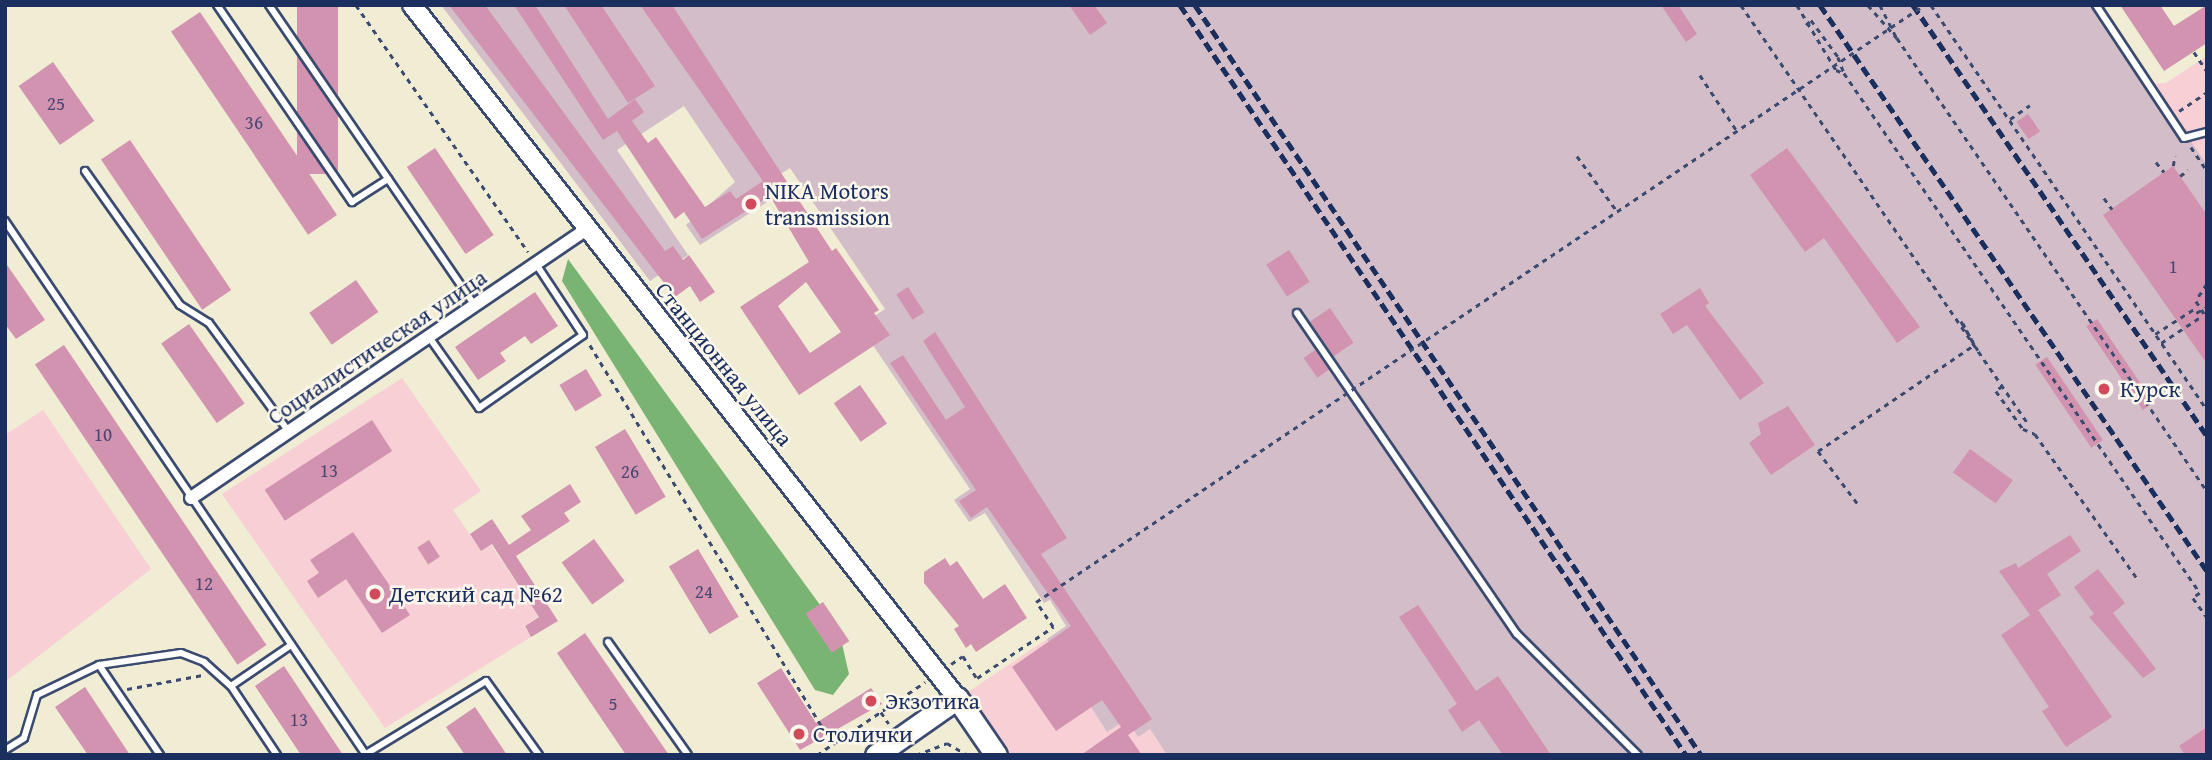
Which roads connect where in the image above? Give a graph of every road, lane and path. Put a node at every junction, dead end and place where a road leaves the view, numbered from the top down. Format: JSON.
{"nodes":[{"id":1,"x":217,"y":5,"type":"edge"},
{"id":2,"x":269,"y":5,"type":"edge"},
{"id":3,"x":356,"y":5,"type":"edge"},
{"id":4,"x":412,"y":5,"type":"edge"},
{"id":5,"x":1741,"y":5,"type":"edge"},
{"id":6,"x":1797,"y":5,"type":"edge"},
{"id":7,"x":1869,"y":5,"type":"edge"},
{"id":8,"x":1879,"y":5,"type":"edge"},
{"id":9,"x":1924,"y":5,"type":"edge"},
{"id":10,"x":1931,"y":5,"type":"edge"},
{"id":11,"x":2096,"y":5,"type":"edge"},
{"id":12,"x":1805,"y":17,"type":"junction"},
{"id":13,"x":1887,"y":30,"type":"junction"},
{"id":14,"x":1897,"y":38,"type":"junction"},
{"id":15,"x":2194,"y":52,"type":"dead end"},
{"id":16,"x":1839,"y":58,"type":"junction"},
{"id":17,"x":1834,"y":66,"type":"junction"},
{"id":18,"x":2207,"y":71,"type":"edge"},
{"id":19,"x":1844,"y":73,"type":"junction"},
{"id":20,"x":1700,"y":75,"type":"dead end"},
{"id":21,"x":1799,"y":90,"type":"junction"},
{"id":22,"x":2207,"y":92,"type":"edge"},
{"id":23,"x":2030,"y":105,"type":"dead end"},
{"id":24,"x":2170,"y":116,"type":"junction"},
{"id":25,"x":2010,"y":120,"type":"junction"},
{"id":26,"x":1737,"y":131,"type":"junction"},
{"id":27,"x":2207,"y":132,"type":"edge"},
{"id":28,"x":2187,"y":141,"type":"dead end"},
{"id":29,"x":1577,"y":156,"type":"dead end"},
{"id":30,"x":2175,"y":156,"type":"dead end"},
{"id":31,"x":2157,"y":162,"type":"dead end"},
{"id":32,"x":2173,"y":166,"type":"dead end"},
{"id":33,"x":2188,"y":170,"type":"dead end"},
{"id":34,"x":85,"y":171,"type":"dead end"},
{"id":35,"x":2207,"y":171,"type":"edge"},
{"id":36,"x":2164,"y":172,"type":"dead end"},
{"id":37,"x":2180,"y":176,"type":"dead end"},
{"id":38,"x":388,"y":178,"type":"junction"},
{"id":39,"x":2104,"y":198,"type":"dead end"},
{"id":40,"x":2112,"y":209,"type":"dead end"},
{"id":41,"x":1617,"y":211,"type":"junction"},
{"id":42,"x":5,"y":222,"type":"edge"},
{"id":43,"x":586,"y":230,"type":"junction"},
{"id":44,"x":536,"y":264,"type":"junction"},
{"id":45,"x":2206,"y":286,"type":"edge"},
{"id":46,"x":475,"y":306,"type":"junction"},
{"id":47,"x":2197,"y":307,"type":"junction"},
{"id":48,"x":2207,"y":307,"type":"edge"},
{"id":49,"x":2198,"y":312,"type":"junction"},
{"id":50,"x":1297,"y":313,"type":"dead end"},
{"id":51,"x":2202,"y":316,"type":"junction"},
{"id":52,"x":2207,"y":318,"type":"edge"},
{"id":53,"x":2174,"y":322,"type":"junction"},
{"id":54,"x":2180,"y":331,"type":"junction"},
{"id":55,"x":2155,"y":334,"type":"junction"},
{"id":56,"x":583,"y":335,"type":"junction"},
{"id":57,"x":429,"y":337,"type":"junction"},
{"id":58,"x":2161,"y":343,"type":"junction"},
{"id":59,"x":1978,"y":351,"type":"junction"},
{"id":60,"x":2003,"y":386,"type":"junction"},
{"id":61,"x":2207,"y":409,"type":"edge"},
{"id":62,"x":2029,"y":425,"type":"dead end"},
{"id":63,"x":289,"y":432,"type":"junction"},
{"id":64,"x":2207,"y":491,"type":"edge"},
{"id":65,"x":191,"y":498,"type":"junction"},
{"id":66,"x":1858,"y":504,"type":"dead end"},
{"id":67,"x":2137,"y":579,"type":"dead end"},
{"id":68,"x":2207,"y":617,"type":"edge"},
{"id":69,"x":608,"y":642,"type":"dead end"},
{"id":70,"x":291,"y":645,"type":"junction"},
{"id":71,"x":99,"y":665,"type":"junction"},
{"id":72,"x":217,"y":673,"type":"junction"},
{"id":73,"x":938,"y":673,"type":"junction"},
{"id":74,"x":230,"y":686,"type":"junction"},
{"id":75,"x":117,"y":691,"type":"junction"},
{"id":76,"x":957,"y":698,"type":"junction"},
{"id":77,"x":833,"y":744,"type":"junction"},
{"id":78,"x":5,"y":750,"type":"edge"},
{"id":79,"x":160,"y":755,"type":"edge"},
{"id":80,"x":277,"y":755,"type":"edge"},
{"id":81,"x":366,"y":755,"type":"edge"},
{"id":82,"x":538,"y":755,"type":"edge"},
{"id":83,"x":688,"y":755,"type":"edge"},
{"id":84,"x":817,"y":755,"type":"edge"},
{"id":85,"x":876,"y":755,"type":"edge"},
{"id":86,"x":916,"y":755,"type":"edge"},
{"id":87,"x":968,"y":755,"type":"edge"},
{"id":88,"x":996,"y":755,"type":"edge"},
{"id":89,"x":1638,"y":755,"type":"edge"}],
"edges":[{"from":1,"to":38,"type":"lane"},
{"from":2,"to":38,"type":"lane"},
{"from":3,"to":44,"type":"path"},
{"from":4,"to":43,"type":"main road","name":"Станционная улица"},
{"from":5,"to":21,"type":"path"},
{"from":6,"to":12,"type":"path"},
{"from":7,"to":13,"type":"path"},
{"from":7,"to":14,"type":"path"},
{"from":8,"to":14,"type":"path"},
{"from":9,"to":13,"type":"path","bridge":true},
{"from":10,"to":25,"type":"path"},
{"from":11,"to":24,"type":"lane"},
{"from":12,"to":16,"type":"path"},
{"from":12,"to":19,"type":"path"},
{"from":13,"to":17,"type":"path","bridge":true},
{"from":14,"to":64,"type":"path"},
{"from":15,"to":18,"type":"path"},
{"from":16,"to":17,"type":"path"},
{"from":16,"to":19,"type":"path"},
{"from":17,"to":21,"type":"path","bridge":true},
{"from":19,"to":68,"type":"path"},
{"from":20,"to":26,"type":"path"},
{"from":21,"to":26,"type":"path","bridge":true},
{"from":21,"to":59,"type":"path"},
{"from":22,"to":24,"type":"path"},
{"from":23,"to":25,"type":"path"},
{"from":24,"to":27,"type":"lane"},
{"from":25,"to":55,"type":"path"},
{"from":26,"to":41,"type":"path","bridge":true},
{"from":28,"to":35,"type":"path"},
{"from":29,"to":41,"type":"path"},
{"from":30,"to":32,"type":"path"},
{"from":31,"to":36,"type":"path"},
{"from":33,"to":37,"type":"path"},
{"from":34,"to":63,"type":"lane"},
{"from":38,"to":46,"type":"lane"},
{"from":39,"to":40,"type":"path"},
{"from":41,"to":73,"type":"path","bridge":true},
{"from":42,"to":65,"type":"lane"},
{"from":43,"to":44,"type":"street","name":"Социалистическая улица"},
{"from":43,"to":73,"type":"main road","name":"Станционная улица"},
{"from":44,"to":46,"type":"street","name":"Социалистическая улица"},
{"from":44,"to":56,"type":"lane"},
{"from":45,"to":47,"type":"path"},
{"from":46,"to":57,"type":"street","name":"Социалистическая улица"},
{"from":47,"to":49,"type":"path"},
{"from":47,"to":53,"type":"path"},
{"from":48,"to":49,"type":"path"},
{"from":49,"to":51,"type":"path"},
{"from":50,"to":89,"type":"lane"},
{"from":51,"to":52,"type":"path"},
{"from":51,"to":54,"type":"path"},
{"from":53,"to":54,"type":"path"},
{"from":53,"to":55,"type":"path"},
{"from":54,"to":58,"type":"path"},
{"from":55,"to":58,"type":"path"},
{"from":56,"to":57,"type":"lane"},
{"from":56,"to":77,"type":"path"},
{"from":57,"to":63,"type":"street","name":"Социалистическая улица"},
{"from":58,"to":61,"type":"path"},
{"from":59,"to":60,"type":"path"},
{"from":59,"to":66,"type":"path","bridge":true},
{"from":60,"to":62,"type":"path"},
{"from":60,"to":67,"type":"path"},
{"from":63,"to":65,"type":"street","name":"Социалистическая улица"},
{"from":65,"to":70,"type":"lane"},
{"from":69,"to":83,"type":"lane"},
{"from":70,"to":74,"type":"lane"},
{"from":70,"to":81,"type":"lane"},
{"from":71,"to":72,"type":"lane"},
{"from":71,"to":75,"type":"lane"},
{"from":71,"to":78,"type":"lane"},
{"from":72,"to":74,"type":"lane"},
{"from":72,"to":75,"type":"path"},
{"from":73,"to":76,"type":"main road","name":"Станционная улица"},
{"from":73,"to":77,"type":"path"},
{"from":74,"to":80,"type":"lane"},
{"from":75,"to":79,"type":"lane"},
{"from":76,"to":85,"type":"main road"},
{"from":76,"to":88,"type":"main road","name":"Станционная улица"},
{"from":77,"to":84,"type":"path"},
{"from":81,"to":82,"type":"lane"},
{"from":86,"to":87,"type":"path"}]}
